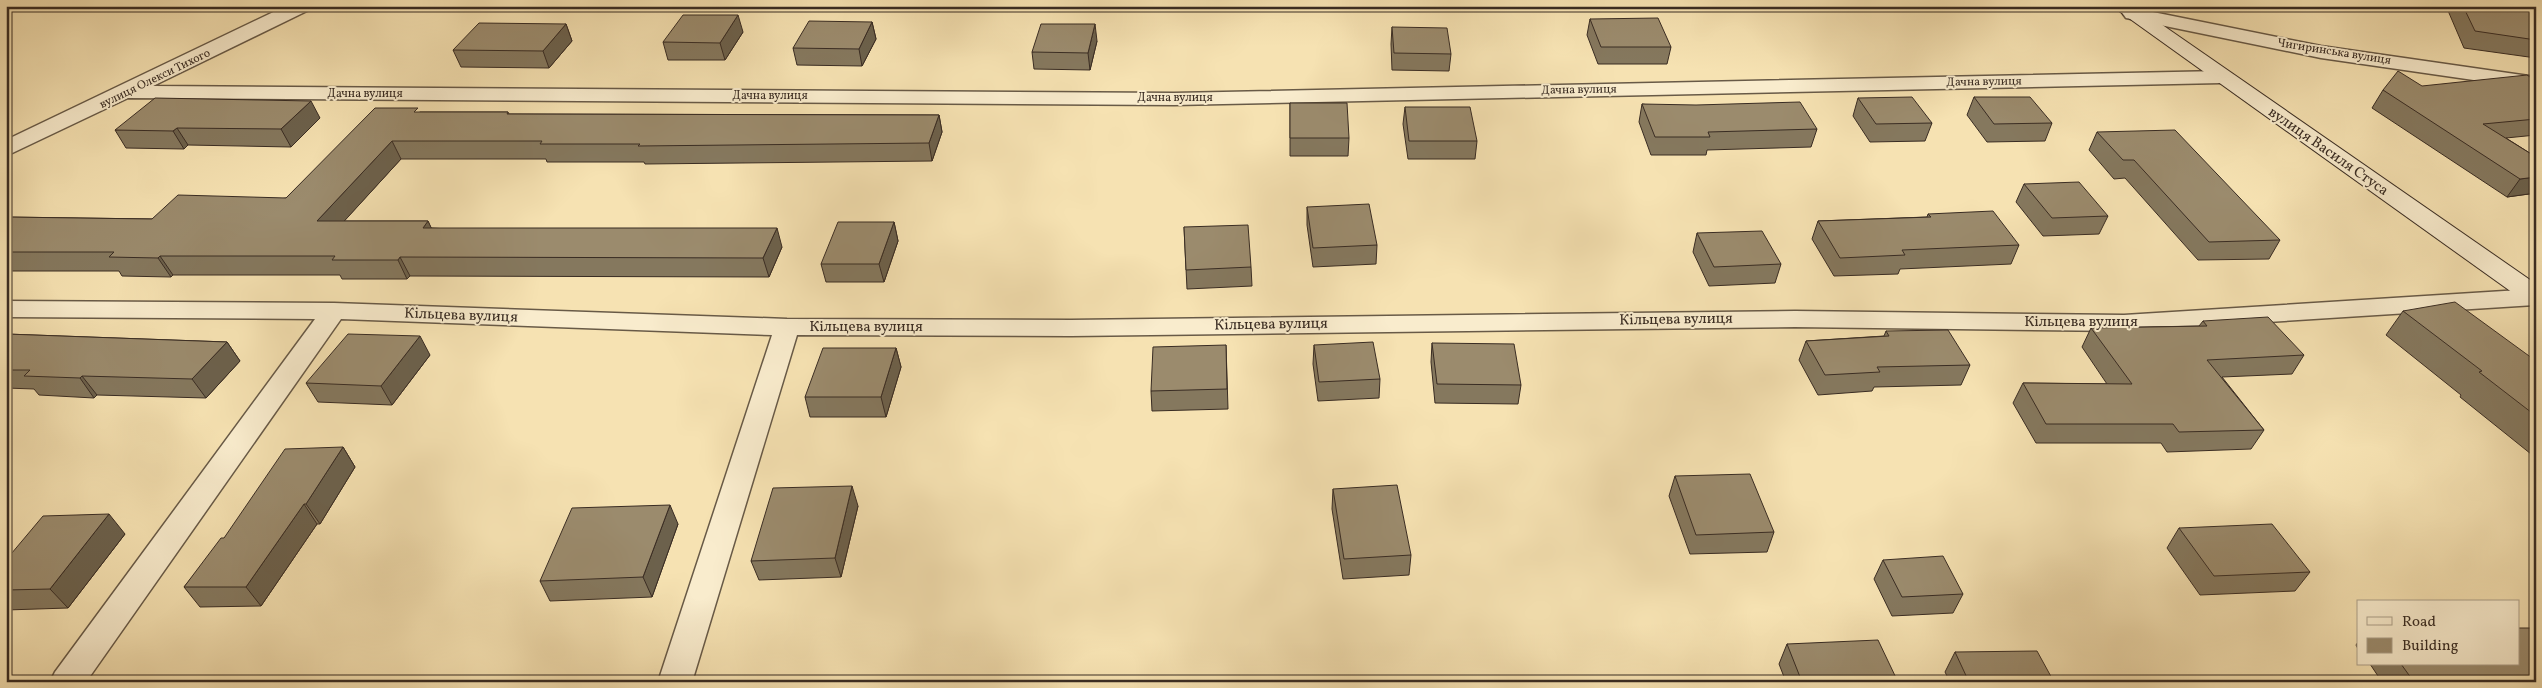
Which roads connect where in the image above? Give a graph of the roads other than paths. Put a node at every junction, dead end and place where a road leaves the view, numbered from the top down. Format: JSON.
{"nodes":[{"id":1,"x":302,"y":6,"type":"edge"},
{"id":2,"x":2128,"y":10,"type":"edge"},
{"id":3,"x":2221,"y":77,"type":"junction"},
{"id":4,"x":2536,"y":82,"type":"edge"},
{"id":5,"x":128,"y":92,"type":"junction"},
{"id":6,"x":6,"y":149,"type":"edge"},
{"id":7,"x":2536,"y":297,"type":"edge"},
{"id":8,"x":6,"y":309,"type":"edge"},
{"id":9,"x":334,"y":311,"type":"junction"},
{"id":10,"x":787,"y":326,"type":"junction"},
{"id":11,"x":68,"y":682,"type":"edge"},
{"id":12,"x":675,"y":682,"type":"edge"}],
"edges":[{"from":1,"to":5,"type":"street","name":"вулиця Олекси Тихого"},
{"from":2,"to":3,"type":"street","name":"вулиця Василя Стуса"},
{"from":2,"to":4,"type":"street","name":"Чигиринська вулиця"},
{"from":3,"to":5,"type":"street","name":"Дачна вулиця"},
{"from":3,"to":7,"type":"street","name":"вулиця Василя Стуса"},
{"from":5,"to":6,"type":"street","name":"вулиця Олекси Тихого"},
{"from":7,"to":10,"type":"street","name":"Кільцева вулиця"},
{"from":8,"to":9,"type":"street","name":"Кільцева вулиця"},
{"from":9,"to":10,"type":"street","name":"Кільцева вулиця"},
{"from":9,"to":11,"type":"street"},
{"from":10,"to":12,"type":"street"}]}
